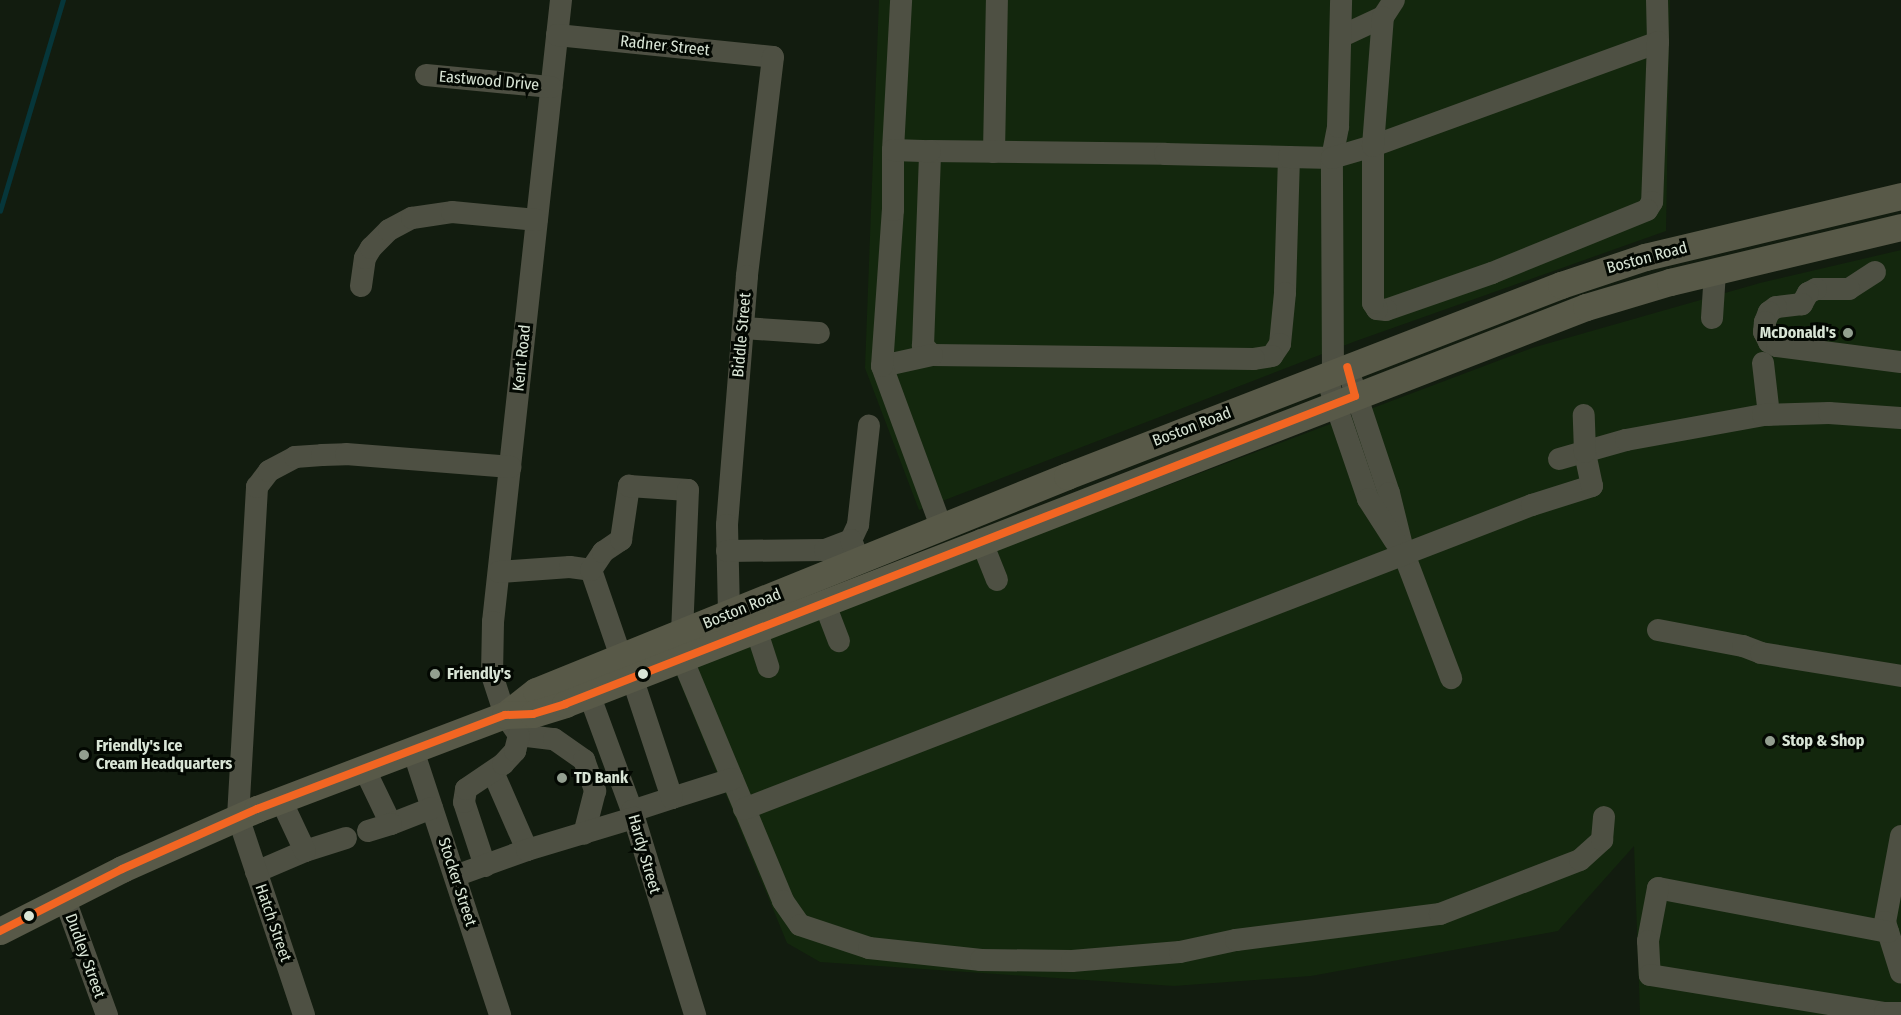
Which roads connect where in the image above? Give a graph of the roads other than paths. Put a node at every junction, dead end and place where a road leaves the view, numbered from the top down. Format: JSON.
{"nodes":[{"id":1,"x":561,"y":0,"type":"edge"},
{"id":2,"x":901,"y":0,"type":"edge"},
{"id":3,"x":997,"y":0,"type":"edge"},
{"id":4,"x":1341,"y":0,"type":"edge"},
{"id":5,"x":1657,"y":0,"type":"edge"},
{"id":6,"x":1388,"y":9,"type":"edge"},
{"id":7,"x":557,"y":35,"type":"junction"},
{"id":8,"x":1342,"y":36,"type":"junction"},
{"id":9,"x":1658,"y":42,"type":"junction"},
{"id":10,"x":773,"y":57,"type":"joint"},
{"id":11,"x":426,"y":75,"type":"dead end"},
{"id":12,"x":551,"y":87,"type":"junction"},
{"id":13,"x":1373,"y":146,"type":"junction"},
{"id":14,"x":893,"y":150,"type":"junction"},
{"id":15,"x":930,"y":151,"type":"junction"},
{"id":16,"x":994,"y":152,"type":"junction"},
{"id":17,"x":1289,"y":157,"type":"junction"},
{"id":18,"x":1332,"y":158,"type":"junction"},
{"id":19,"x":1901,"y":196,"type":"edge"},
{"id":20,"x":537,"y":220,"type":"junction"},
{"id":21,"x":1901,"y":227,"type":"edge"},
{"id":22,"x":1715,"y":271,"type":"junction"},
{"id":23,"x":1875,"y":272,"type":"dead end"},
{"id":24,"x":361,"y":286,"type":"dead end"},
{"id":25,"x":1712,"y":318,"type":"dead end"},
{"id":26,"x":743,"y":328,"type":"junction"},
{"id":27,"x":819,"y":333,"type":"dead end"},
{"id":28,"x":932,"y":355,"type":"junction"},
{"id":29,"x":1901,"y":362,"type":"edge"},
{"id":30,"x":1763,"y":363,"type":"dead end"},
{"id":31,"x":882,"y":366,"type":"junction"},
{"id":32,"x":1335,"y":372,"type":"junction"},
{"id":33,"x":1344,"y":400,"type":"junction"},
{"id":34,"x":1584,"y":415,"type":"dead end"},
{"id":35,"x":1768,"y":415,"type":"junction"},
{"id":36,"x":1901,"y":418,"type":"edge"},
{"id":37,"x":869,"y":426,"type":"dead end"},
{"id":38,"x":1585,"y":452,"type":"junction"},
{"id":39,"x":1559,"y":459,"type":"dead end"},
{"id":40,"x":510,"y":467,"type":"junction"},
{"id":41,"x":941,"y":526,"type":"junction"},
{"id":42,"x":981,"y":540,"type":"junction"},
{"id":43,"x":855,"y":550,"type":"junction"},
{"id":44,"x":727,"y":551,"type":"junction"},
{"id":45,"x":1404,"y":554,"type":"junction"},
{"id":46,"x":591,"y":570,"type":"junction"},
{"id":47,"x":499,"y":572,"type":"junction"},
{"id":48,"x":997,"y":580,"type":"dead end"},
{"id":49,"x":824,"y":602,"type":"junction"},
{"id":50,"x":729,"y":614,"type":"junction"},
{"id":51,"x":756,"y":629,"type":"junction"},
{"id":52,"x":1658,"y":630,"type":"dead end"},
{"id":53,"x":839,"y":640,"type":"dead end"},
{"id":54,"x":682,"y":646,"type":"junction"},
{"id":55,"x":626,"y":667,"type":"junction"},
{"id":56,"x":768,"y":667,"type":"dead end"},
{"id":57,"x":1901,"y":676,"type":"edge"},
{"id":58,"x":1450,"y":678,"type":"dead end"},
{"id":59,"x":589,"y":694,"type":"junction"},
{"id":60,"x":512,"y":725,"type":"junction"},
{"id":61,"x":413,"y":750,"type":"junction"},
{"id":62,"x":364,"y":768,"type":"junction"},
{"id":63,"x":493,"y":771,"type":"junction"},
{"id":64,"x":732,"y":779,"type":"junction"},
{"id":65,"x":672,"y":798,"type":"junction"},
{"id":66,"x":281,"y":800,"type":"junction"},
{"id":67,"x":432,"y":808,"type":"junction"},
{"id":68,"x":744,"y":809,"type":"junction"},
{"id":69,"x":633,"y":815,"type":"junction"},
{"id":70,"x":1604,"y":817,"type":"dead end"},
{"id":71,"x":240,"y":824,"type":"junction"},
{"id":72,"x":391,"y":824,"type":"junction"},
{"id":73,"x":368,"y":831,"type":"dead end"},
{"id":74,"x":584,"y":834,"type":"junction"},
{"id":75,"x":1901,"y":836,"type":"edge"},
{"id":76,"x":346,"y":838,"type":"dead end"},
{"id":77,"x":527,"y":850,"type":"junction"},
{"id":78,"x":305,"y":851,"type":"junction"},
{"id":79,"x":486,"y":866,"type":"junction"},
{"id":80,"x":256,"y":872,"type":"junction"},
{"id":81,"x":455,"y":876,"type":"junction"},
{"id":82,"x":64,"y":897,"type":"junction"},
{"id":83,"x":0,"y":931,"type":"edge"},
{"id":84,"x":1888,"y":932,"type":"junction"},
{"id":85,"x":1901,"y":973,"type":"edge"},
{"id":86,"x":1901,"y":1013,"type":"edge"},
{"id":87,"x":106,"y":1015,"type":"edge"},
{"id":88,"x":303,"y":1015,"type":"edge"},
{"id":89,"x":500,"y":1015,"type":"edge"},
{"id":90,"x":695,"y":1015,"type":"edge"}],
"edges":[{"from":1,"to":7,"type":"street","name":"Kent Road"},
{"from":2,"to":14,"type":"street"},
{"from":3,"to":16,"type":"street"},
{"from":4,"to":8,"type":"street"},
{"from":5,"to":9,"type":"street"},
{"from":6,"to":8,"type":"street"},
{"from":6,"to":13,"type":"street"},
{"from":7,"to":10,"type":"street","name":"Radner Street"},
{"from":7,"to":12,"type":"street","name":"Kent Road"},
{"from":8,"to":18,"type":"street"},
{"from":9,"to":13,"type":"street"},
{"from":9,"to":13,"type":"street"},
{"from":10,"to":26,"type":"street","name":"Biddle Street"},
{"from":11,"to":12,"type":"street","name":"Eastwood Drive"},
{"from":12,"to":20,"type":"street","name":"Kent Road"},
{"from":13,"to":18,"type":"street"},
{"from":14,"to":15,"type":"street"},
{"from":14,"to":31,"type":"street"},
{"from":15,"to":16,"type":"street"},
{"from":15,"to":28,"type":"street"},
{"from":16,"to":17,"type":"street"},
{"from":17,"to":18,"type":"street"},
{"from":17,"to":28,"type":"street"},
{"from":18,"to":32,"type":"street"},
{"from":19,"to":32,"type":"main road","name":"Boston Road"},
{"from":20,"to":24,"type":"street"},
{"from":20,"to":40,"type":"street","name":"Kent Road"},
{"from":21,"to":22,"type":"main road","name":"Boston Road"},
{"from":22,"to":25,"type":"street"},
{"from":22,"to":33,"type":"main road","name":"Boston Road"},
{"from":23,"to":29,"type":"street"},
{"from":26,"to":27,"type":"street"},
{"from":26,"to":44,"type":"street","name":"Biddle Street"},
{"from":28,"to":31,"type":"street"},
{"from":30,"to":35,"type":"street"},
{"from":31,"to":41,"type":"street"},
{"from":32,"to":33,"type":"street"},
{"from":32,"to":41,"type":"main road","name":"Boston Road"},
{"from":33,"to":42,"type":"main road","name":"Boston Road"},
{"from":33,"to":45,"type":"street"},
{"from":34,"to":38,"type":"street"},
{"from":35,"to":36,"type":"street"},
{"from":35,"to":38,"type":"street"},
{"from":37,"to":43,"type":"street"},
{"from":38,"to":39,"type":"street"},
{"from":38,"to":45,"type":"street"},
{"from":40,"to":47,"type":"street","name":"Kent Road"},
{"from":40,"to":71,"type":"street"},
{"from":41,"to":43,"type":"main road","name":"Boston Road"},
{"from":42,"to":48,"type":"street"},
{"from":42,"to":49,"type":"main road","name":"Boston Road"},
{"from":43,"to":44,"type":"street"},
{"from":43,"to":50,"type":"main road","name":"Boston Road"},
{"from":44,"to":50,"type":"street","name":"Biddle Street"},
{"from":45,"to":58,"type":"street"},
{"from":45,"to":68,"type":"street"},
{"from":46,"to":47,"type":"street"},
{"from":46,"to":54,"type":"street"},
{"from":46,"to":55,"type":"street"},
{"from":47,"to":60,"type":"street","name":"Kent Road"},
{"from":49,"to":51,"type":"main road","name":"Boston Road"},
{"from":49,"to":53,"type":"street"},
{"from":50,"to":54,"type":"main road","name":"Boston Road"},
{"from":51,"to":54,"type":"main road","name":"Boston Road"},
{"from":51,"to":56,"type":"street"},
{"from":52,"to":57,"type":"street"},
{"from":54,"to":55,"type":"main road","name":"Boston Road"},
{"from":54,"to":64,"type":"street"},
{"from":55,"to":59,"type":"main road","name":"Boston Road"},
{"from":55,"to":60,"type":"main road","name":"Boston Road"},
{"from":55,"to":65,"type":"street"},
{"from":59,"to":60,"type":"main road","name":"Boston Road"},
{"from":59,"to":69,"type":"street","name":"Hardy Street"},
{"from":60,"to":61,"type":"main road","name":"Boston Road"},
{"from":60,"to":63,"type":"street"},
{"from":60,"to":74,"type":"street"},
{"from":61,"to":62,"type":"main road","name":"Boston Road"},
{"from":61,"to":67,"type":"street","name":"Stocker Street"},
{"from":62,"to":66,"type":"main road","name":"Boston Road"},
{"from":62,"to":72,"type":"street"},
{"from":63,"to":77,"type":"street"},
{"from":63,"to":79,"type":"street"},
{"from":64,"to":65,"type":"street"},
{"from":64,"to":68,"type":"street"},
{"from":65,"to":69,"type":"street"},
{"from":66,"to":71,"type":"main road","name":"Boston Road"},
{"from":66,"to":78,"type":"street"},
{"from":67,"to":72,"type":"street"},
{"from":67,"to":81,"type":"street","name":"Stocker Street"},
{"from":68,"to":70,"type":"street"},
{"from":69,"to":74,"type":"street"},
{"from":69,"to":90,"type":"street","name":"Hardy Street"},
{"from":71,"to":80,"type":"street","name":"Hatch Street"},
{"from":71,"to":82,"type":"main road","name":"Boston Road"},
{"from":72,"to":73,"type":"street"},
{"from":74,"to":77,"type":"street"},
{"from":75,"to":84,"type":"street"},
{"from":76,"to":78,"type":"street"},
{"from":77,"to":79,"type":"street"},
{"from":78,"to":80,"type":"street"},
{"from":79,"to":81,"type":"street"},
{"from":80,"to":88,"type":"street","name":"Hatch Street"},
{"from":81,"to":89,"type":"street","name":"Stocker Street"},
{"from":82,"to":83,"type":"main road","name":"Boston Road"},
{"from":82,"to":87,"type":"street","name":"Dudley Street"},
{"from":84,"to":85,"type":"street"},
{"from":84,"to":86,"type":"street"}]}
